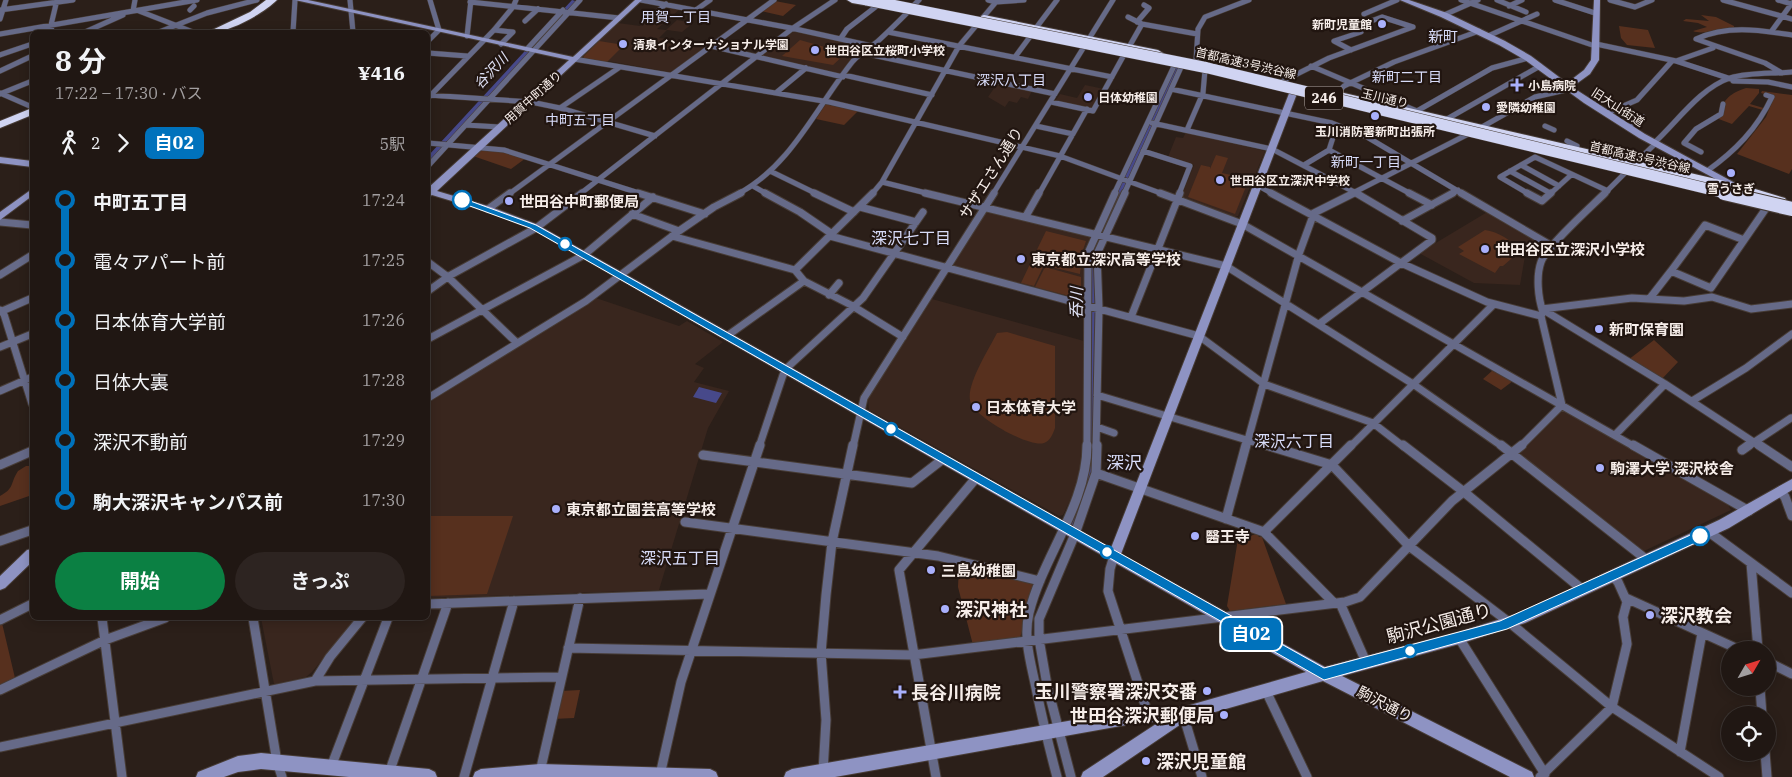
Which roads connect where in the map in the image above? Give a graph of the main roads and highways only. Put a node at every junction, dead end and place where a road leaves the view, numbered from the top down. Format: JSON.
{"nodes":[{"id":1,"x":264,"y":0,"type":"edge"},
{"id":2,"x":272,"y":0,"type":"edge"},
{"id":3,"x":852,"y":0,"type":"edge"},
{"id":4,"x":867,"y":0,"type":"edge"},
{"id":5,"x":890,"y":0,"type":"edge"},
{"id":6,"x":879,"y":2,"type":"edge"},
{"id":7,"x":914,"y":5,"type":"edge"},
{"id":8,"x":209,"y":30,"type":"edge"},
{"id":9,"x":218,"y":30,"type":"edge"},
{"id":10,"x":1127,"y":50,"type":"junction"},
{"id":11,"x":30,"y":110,"type":"edge"},
{"id":12,"x":30,"y":110,"type":"edge"},
{"id":13,"x":0,"y":122,"type":"edge"},
{"id":14,"x":0,"y":125,"type":"edge"},
{"id":15,"x":1477,"y":130,"type":"junction"},
{"id":16,"x":1631,"y":167,"type":"junction"},
{"id":17,"x":1792,"y":207,"type":"edge"}],
"edges":[{"from":1,"to":8,"type":"highway"},
{"from":2,"to":9,"type":"highway"},
{"from":3,"to":6,"type":"highway","name":"玉川通り","number":"246"},
{"from":4,"to":17,"type":"highway","name":"首都高速3号渋谷線","bridge":true},
{"from":5,"to":7,"type":"highway","name":"玉川通り","number":"246"},
{"from":6,"to":7,"type":"highway","name":"玉川通り","number":"246"},
{"from":6,"to":17,"type":"highway","name":"首都高速3号渋谷線","bridge":true},
{"from":7,"to":10,"type":"highway","name":"玉川通り","number":"246"},
{"from":10,"to":15,"type":"highway","name":"玉川通り","number":"246"},
{"from":10,"to":15,"type":"highway","name":"玉川通り","number":"246"},
{"from":11,"to":13,"type":"highway"},
{"from":12,"to":14,"type":"highway"},
{"from":15,"to":16,"type":"highway","name":"玉川通り","number":"246"},
{"from":16,"to":17,"type":"highway","name":"玉川通り","number":"246"},
{"from":16,"to":17,"type":"highway","name":"玉川通り","number":"246"}]}
